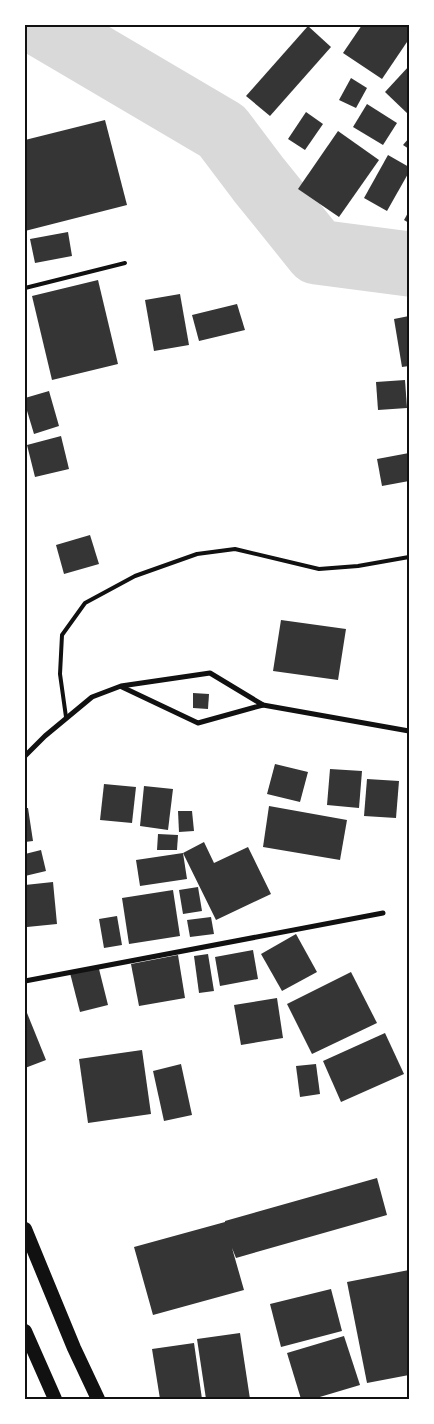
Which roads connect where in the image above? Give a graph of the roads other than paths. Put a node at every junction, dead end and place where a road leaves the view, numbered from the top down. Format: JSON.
{"nodes":[{"id":1,"x":125,"y":262,"type":"dead end"},
{"id":2,"x":25,"y":288,"type":"edge"},
{"id":3,"x":409,"y":557,"type":"edge"},
{"id":4,"x":121,"y":686,"type":"junction"},
{"id":5,"x":263,"y":705,"type":"junction"},
{"id":6,"x":66,"y":717,"type":"junction"},
{"id":7,"x":409,"y":731,"type":"edge"},
{"id":8,"x":25,"y":756,"type":"edge"},
{"id":9,"x":383,"y":913,"type":"dead end"},
{"id":10,"x":25,"y":981,"type":"edge"},
{"id":11,"x":25,"y":1229,"type":"edge"},
{"id":12,"x":25,"y":1331,"type":"edge"},
{"id":13,"x":55,"y":1399,"type":"edge"},
{"id":14,"x":98,"y":1399,"type":"edge"}],
"edges":[{"from":1,"to":2,"type":"lane"},
{"from":3,"to":6,"type":"lane"},
{"from":4,"to":5,"type":"street"},
{"from":4,"to":5,"type":"street"},
{"from":4,"to":6,"type":"street"},
{"from":5,"to":7,"type":"street"},
{"from":6,"to":8,"type":"street"},
{"from":9,"to":10,"type":"street"},
{"from":11,"to":14,"type":"highway"},
{"from":12,"to":13,"type":"highway"}]}
